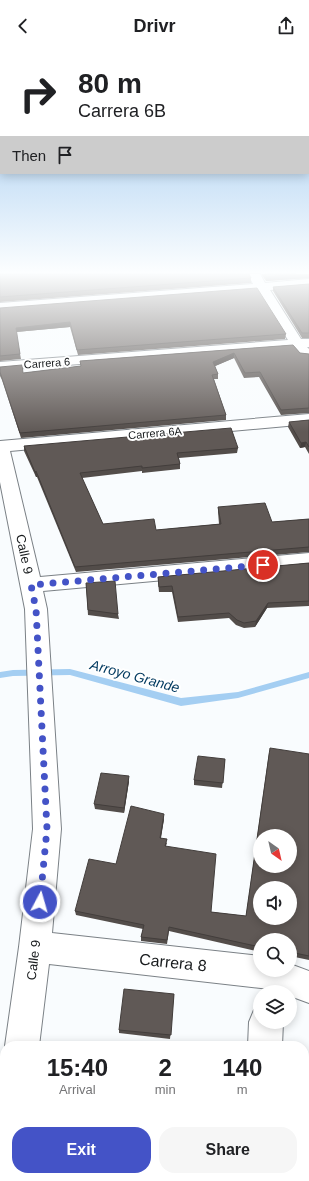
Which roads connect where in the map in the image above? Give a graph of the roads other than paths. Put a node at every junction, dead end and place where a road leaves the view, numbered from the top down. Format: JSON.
{"nodes":[{"id":1,"x":291,"y":327,"type":"edge"},
{"id":2,"x":303,"y":343,"type":"edge"},
{"id":3,"x":309,"y":358,"type":"edge"},
{"id":4,"x":0,"y":366,"type":"edge"},
{"id":5,"x":309,"y":419,"type":"edge"},
{"id":6,"x":0,"y":447,"type":"edge"},
{"id":7,"x":4,"y":472,"type":"edge"},
{"id":8,"x":309,"y":560,"type":"edge"},
{"id":9,"x":31,"y":585,"type":"junction"},
{"id":10,"x":35,"y":947,"type":"junction"},
{"id":11,"x":269,"y":983,"type":"edge"},
{"id":12,"x":309,"y":987,"type":"edge"},
{"id":13,"x":266,"y":1029,"type":"edge"},
{"id":14,"x":23,"y":1041,"type":"edge"},
{"id":15,"x":265,"y":1041,"type":"edge"}],
"edges":[{"from":1,"to":2,"type":"street"},
{"from":2,"to":3,"type":"street"},
{"from":2,"to":4,"type":"street","name":"Carrera 6"},
{"from":5,"to":6,"type":"street","name":"Carrera 6A"},
{"from":6,"to":7,"type":"street","name":"Calle 9"},
{"from":7,"to":9,"type":"street","name":"Calle 9"},
{"from":8,"to":9,"type":"street"},
{"from":9,"to":10,"type":"street","name":"Calle 9"},
{"from":10,"to":11,"type":"street","name":"Carrera 8"},
{"from":10,"to":14,"type":"street","name":"Calle 9"},
{"from":11,"to":12,"type":"street","name":"Carrera 8"},
{"from":13,"to":15,"type":"street"}]}
